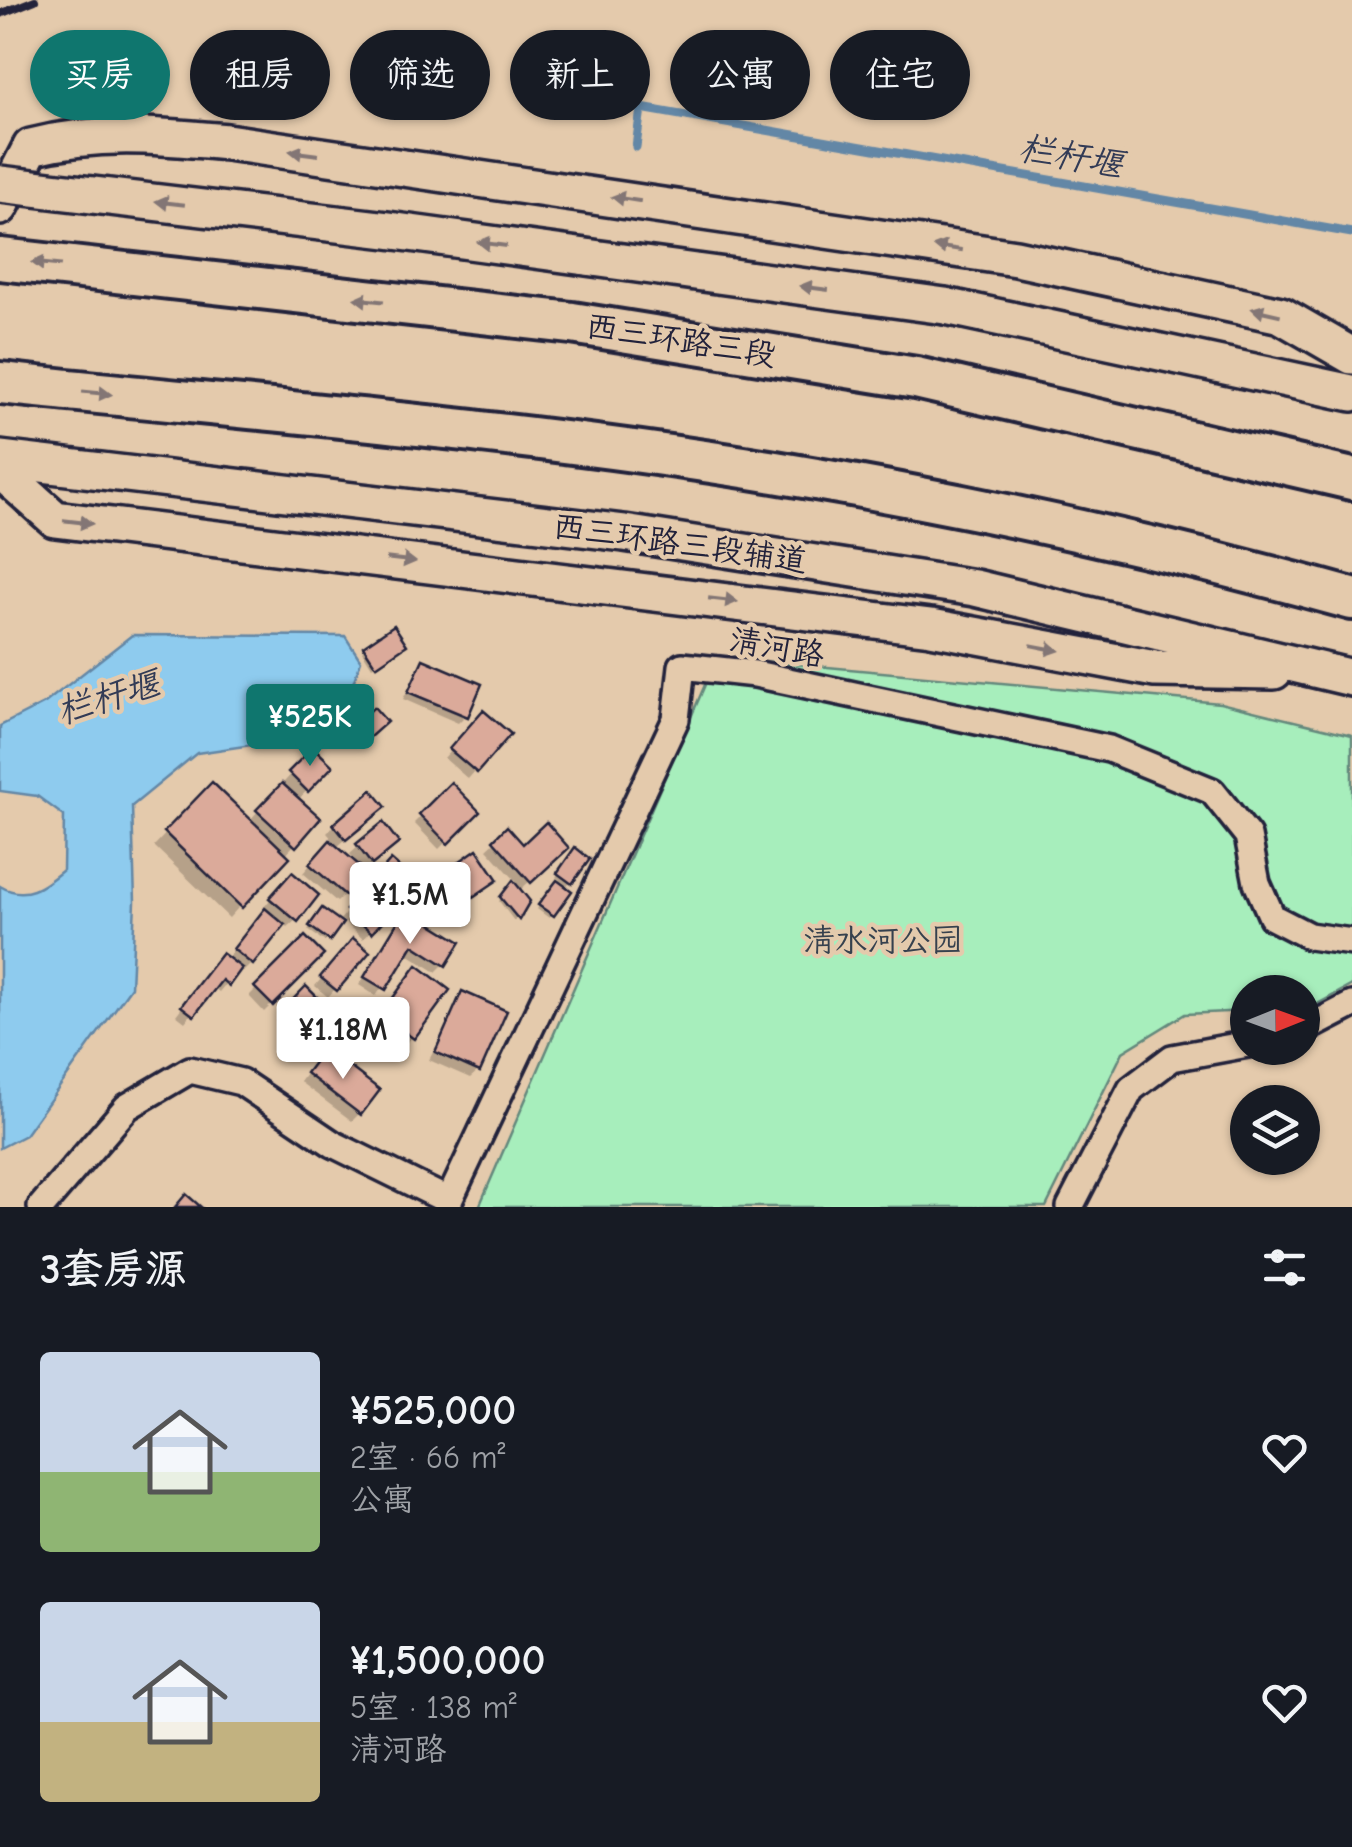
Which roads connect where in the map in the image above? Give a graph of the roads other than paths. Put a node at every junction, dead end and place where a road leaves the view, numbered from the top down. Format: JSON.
{"nodes":[{"id":1,"x":0,"y":184,"type":"edge"},
{"id":2,"x":0,"y":207,"type":"edge"},
{"id":3,"x":0,"y":259,"type":"edge"},
{"id":4,"x":1352,"y":356,"type":"edge"},
{"id":5,"x":0,"y":383,"type":"edge"},
{"id":6,"x":1352,"y":393,"type":"edge"},
{"id":7,"x":0,"y":459,"type":"edge"},
{"id":8,"x":0,"y":470,"type":"edge"},
{"id":9,"x":1352,"y":479,"type":"edge"},
{"id":10,"x":1352,"y":598,"type":"edge"},
{"id":11,"x":1340,"y":675,"type":"edge"},
{"id":12,"x":1352,"y":942,"type":"edge"},
{"id":13,"x":1352,"y":1005,"type":"edge"},
{"id":14,"x":1320,"y":1022,"type":"edge"},
{"id":15,"x":1230,"y":1047,"type":"edge"},
{"id":16,"x":447,"y":1204,"type":"edge"},
{"id":17,"x":41,"y":1207,"type":"edge"},
{"id":18,"x":1070,"y":1207,"type":"edge"}],
"edges":[{"from":6,"to":1,"type":"main road","one_way":true,"bridge":true},
{"from":4,"to":2,"type":"main road","one_way":true},
{"from":9,"to":3,"type":"highway","name":"西三环路三段","one_way":true},
{"from":5,"to":10,"type":"highway","one_way":true},
{"from":7,"to":11,"type":"main road","name":"西三环路三段辅道"},
{"from":8,"to":11,"type":"main road","one_way":true},
{"from":12,"to":16,"type":"street","name":"清河路"},
{"from":13,"to":14,"type":"street"},
{"from":15,"to":18,"type":"street"},
{"from":16,"to":17,"type":"street"}]}
